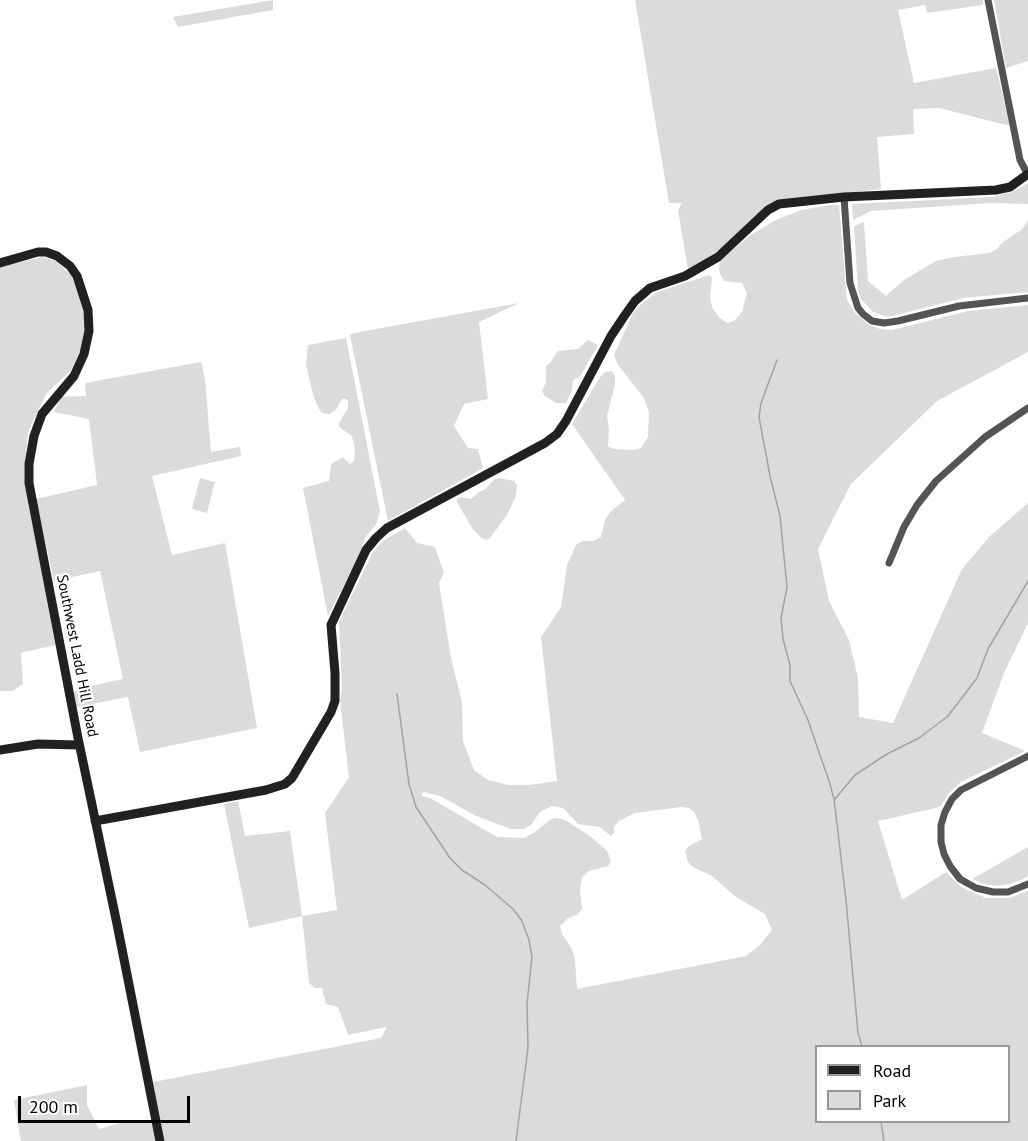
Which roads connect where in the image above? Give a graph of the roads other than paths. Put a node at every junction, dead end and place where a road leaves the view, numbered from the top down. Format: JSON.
{"nodes":[{"id":1,"x":988,"y":0,"type":"edge"},
{"id":2,"x":1028,"y":175,"type":"edge"},
{"id":3,"x":844,"y":197,"type":"junction"},
{"id":4,"x":0,"y":262,"type":"edge"},
{"id":5,"x":1028,"y":298,"type":"edge"},
{"id":6,"x":1028,"y":408,"type":"edge"},
{"id":7,"x":889,"y":563,"type":"dead end"},
{"id":8,"x":79,"y":745,"type":"junction"},
{"id":9,"x":0,"y":750,"type":"edge"},
{"id":10,"x":1028,"y":756,"type":"edge"},
{"id":11,"x":95,"y":821,"type":"junction"},
{"id":12,"x":1028,"y":884,"type":"edge"},
{"id":13,"x":160,"y":1141,"type":"edge"}],
"edges":[{"from":1,"to":2,"type":"street"},
{"from":2,"to":3,"type":"street"},
{"from":3,"to":5,"type":"street"},
{"from":3,"to":11,"type":"street"},
{"from":4,"to":8,"type":"street","name":"Southwest Ladd Hill Road"},
{"from":6,"to":7,"type":"street"},
{"from":8,"to":9,"type":"street"},
{"from":8,"to":11,"type":"street","name":"Southwest Ladd Hill Road"},
{"from":10,"to":12,"type":"street"},
{"from":11,"to":13,"type":"street","name":"Southwest Ladd Hill Road"}]}
